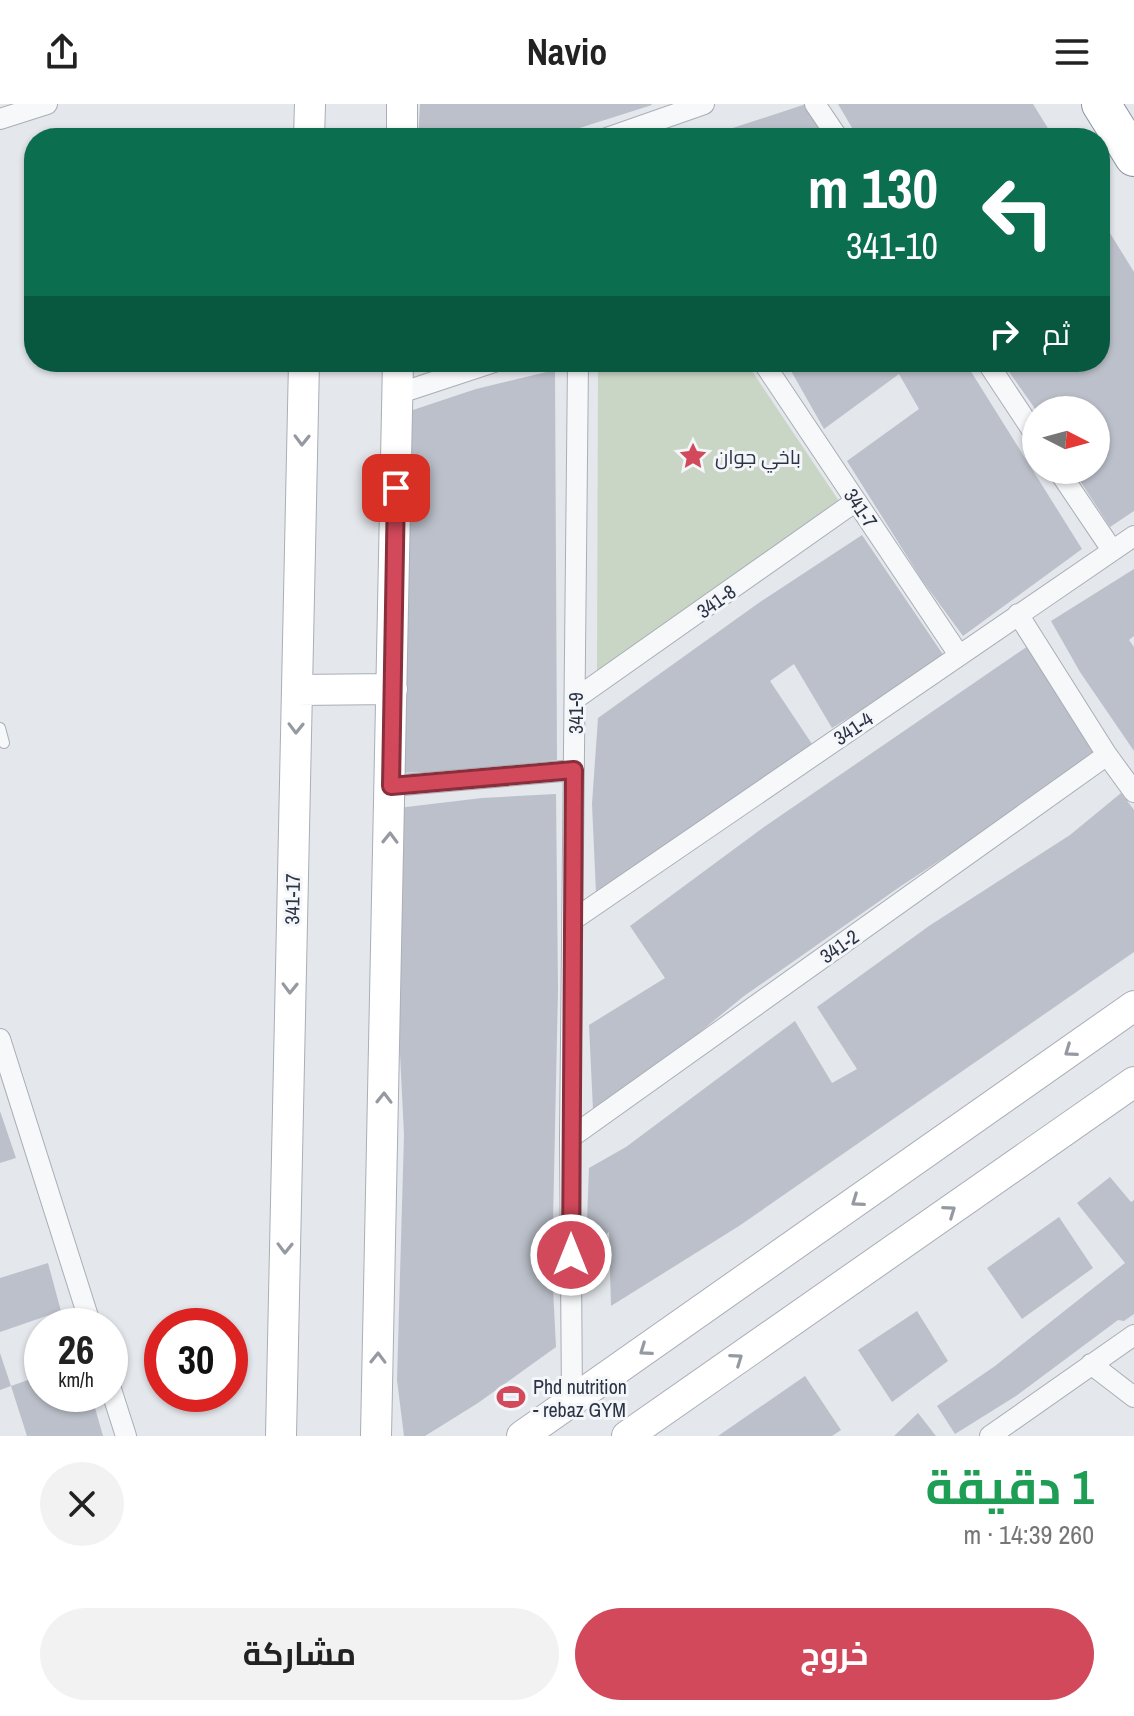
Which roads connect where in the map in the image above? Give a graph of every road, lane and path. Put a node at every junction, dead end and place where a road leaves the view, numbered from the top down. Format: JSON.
{"nodes":[{"id":1,"x":47,"y":104,"type":"edge"},
{"id":2,"x":310,"y":104,"type":"edge"},
{"id":3,"x":402,"y":104,"type":"edge"},
{"id":4,"x":704,"y":104,"type":"edge"},
{"id":5,"x":815,"y":104,"type":"edge"},
{"id":6,"x":1101,"y":104,"type":"edge"},
{"id":7,"x":0,"y":119,"type":"edge"},
{"id":8,"x":309,"y":128,"type":"edge"},
{"id":9,"x":402,"y":128,"type":"edge"},
{"id":10,"x":636,"y":128,"type":"edge"},
{"id":11,"x":831,"y":128,"type":"edge"},
{"id":12,"x":1134,"y":157,"type":"edge"},
{"id":13,"x":304,"y":372,"type":"edge"},
{"id":14,"x":398,"y":372,"type":"edge"},
{"id":15,"x":464,"y":372,"type":"edge"},
{"id":16,"x":578,"y":372,"type":"edge"},
{"id":17,"x":770,"y":372,"type":"edge"},
{"id":18,"x":994,"y":372,"type":"edge"},
{"id":19,"x":397,"y":394,"type":"junction"},
{"id":20,"x":1022,"y":415,"type":"edge"},
{"id":21,"x":1067,"y":484,"type":"edge"},
{"id":22,"x":856,"y":501,"type":"junction"},
{"id":23,"x":1134,"y":536,"type":"edge"},
{"id":24,"x":1112,"y":550,"type":"junction"},
{"id":25,"x":1018,"y":614,"type":"junction"},
{"id":26,"x":959,"y":655,"type":"junction"},
{"id":27,"x":392,"y":689,"type":"junction"},
{"id":28,"x":297,"y":690,"type":"junction"},
{"id":29,"x":575,"y":699,"type":"junction"},
{"id":30,"x":0,"y":728,"type":"edge"},
{"id":31,"x":4,"y":743,"type":"dead end"},
{"id":32,"x":1107,"y":755,"type":"junction"},
{"id":33,"x":574,"y":770,"type":"junction"},
{"id":34,"x":391,"y":786,"type":"junction"},
{"id":35,"x":1134,"y":792,"type":"edge"},
{"id":36,"x":573,"y":920,"type":"junction"},
{"id":37,"x":1134,"y":1006,"type":"edge"},
{"id":38,"x":0,"y":1039,"type":"edge"},
{"id":39,"x":1134,"y":1082,"type":"edge"},
{"id":40,"x":570,"y":1138,"type":"junction"},
{"id":41,"x":85,"y":1308,"type":"edge"},
{"id":42,"x":1134,"y":1335,"type":"edge"},
{"id":43,"x":1091,"y":1364,"type":"junction"},
{"id":44,"x":1134,"y":1397,"type":"edge"},
{"id":45,"x":572,"y":1401,"type":"junction"},
{"id":46,"x":118,"y":1412,"type":"edge"},
{"id":47,"x":126,"y":1436,"type":"edge"},
{"id":48,"x":281,"y":1436,"type":"edge"},
{"id":49,"x":376,"y":1436,"type":"edge"},
{"id":50,"x":522,"y":1436,"type":"edge"},
{"id":51,"x":627,"y":1436,"type":"edge"},
{"id":52,"x":990,"y":1436,"type":"edge"}],
"edges":[{"from":1,"to":7,"type":"street"},
{"from":2,"to":8,"type":"street"},
{"from":3,"to":9,"type":"street"},
{"from":4,"to":10,"type":"street"},
{"from":5,"to":11,"type":"street"},
{"from":6,"to":12,"type":"highway"},
{"from":13,"to":28,"type":"street","name":"341-17","one_way":true},
{"from":14,"to":19,"type":"street"},
{"from":15,"to":19,"type":"street"},
{"from":16,"to":29,"type":"street","name":"341-9"},
{"from":17,"to":22,"type":"street","name":"341-7"},
{"from":18,"to":20,"type":"street"},
{"from":19,"to":27,"type":"street"},
{"from":21,"to":24,"type":"street"},
{"from":22,"to":26,"type":"street","name":"341-7"},
{"from":22,"to":29,"type":"street","name":"341-8"},
{"from":23,"to":24,"type":"street","name":"341-4"},
{"from":24,"to":25,"type":"street","name":"341-4"},
{"from":25,"to":26,"type":"street","name":"341-4"},
{"from":25,"to":32,"type":"street"},
{"from":26,"to":36,"type":"street","name":"341-4"},
{"from":27,"to":28,"type":"street"},
{"from":27,"to":34,"type":"street"},
{"from":28,"to":48,"type":"street","name":"341-17","one_way":true},
{"from":29,"to":33,"type":"street","name":"341-9"},
{"from":30,"to":31,"type":"lane"},
{"from":32,"to":35,"type":"street"},
{"from":32,"to":40,"type":"street","name":"341-2"},
{"from":33,"to":34,"type":"street"},
{"from":33,"to":36,"type":"street","name":"341-9"},
{"from":49,"to":34,"type":"street","one_way":true},
{"from":36,"to":40,"type":"street","name":"341-9"},
{"from":37,"to":45,"type":"street","one_way":true},
{"from":38,"to":41,"type":"street"},
{"from":51,"to":39,"type":"street","one_way":true},
{"from":40,"to":45,"type":"street","name":"341-9"},
{"from":42,"to":43,"type":"street"},
{"from":43,"to":44,"type":"street"},
{"from":43,"to":52,"type":"street"},
{"from":45,"to":50,"type":"street"},
{"from":46,"to":47,"type":"street"}]}
